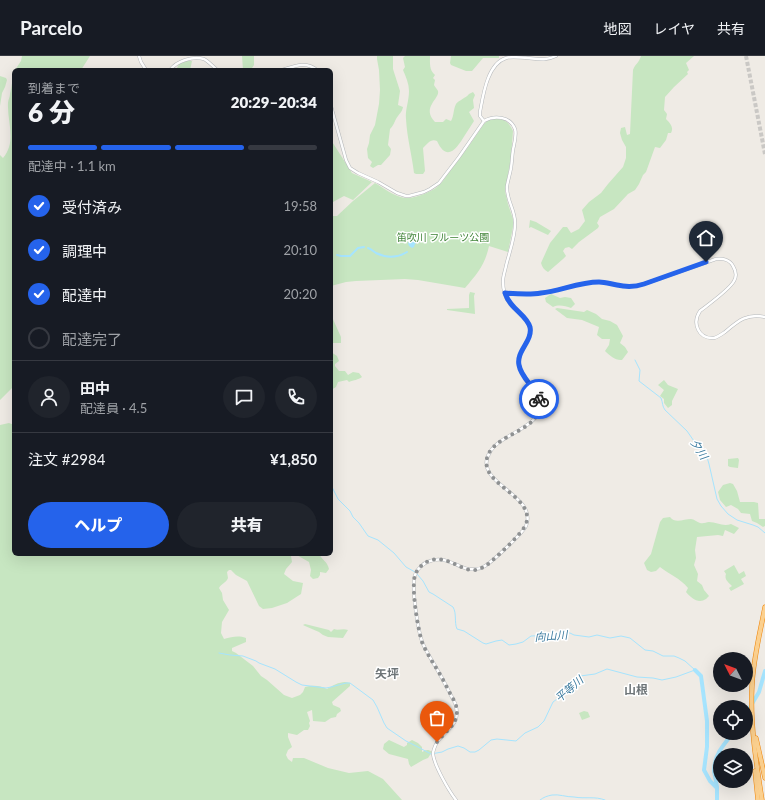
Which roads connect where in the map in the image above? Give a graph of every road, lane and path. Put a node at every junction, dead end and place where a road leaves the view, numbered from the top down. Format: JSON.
{"nodes":[{"id":1,"x":139,"y":56,"type":"edge"},
{"id":2,"x":556,"y":56,"type":"edge"},
{"id":3,"x":145,"y":68,"type":"edge"},
{"id":4,"x":172,"y":68,"type":"edge"},
{"id":5,"x":214,"y":68,"type":"edge"},
{"id":6,"x":288,"y":68,"type":"edge"},
{"id":7,"x":314,"y":68,"type":"edge"},
{"id":8,"x":333,"y":113,"type":"edge"},
{"id":9,"x":484,"y":121,"type":"junction"},
{"id":10,"x":505,"y":293,"type":"junction"},
{"id":11,"x":765,"y":317,"type":"edge"},
{"id":12,"x":765,"y":607,"type":"edge"},
{"id":13,"x":751,"y":700,"type":"edge"},
{"id":14,"x":753,"y":724,"type":"edge"},
{"id":15,"x":753,"y":731,"type":"edge"},
{"id":16,"x":754,"y":742,"type":"junction"},
{"id":17,"x":765,"y":778,"type":"edge"},
{"id":18,"x":456,"y":800,"type":"edge"},
{"id":19,"x":758,"y":800,"type":"edge"},
{"id":20,"x":762,"y":800,"type":"edge"}],
"edges":[{"from":1,"to":3,"type":"street"},
{"from":2,"to":9,"type":"street"},
{"from":4,"to":5,"type":"street"},
{"from":6,"to":7,"type":"street"},
{"from":8,"to":9,"type":"street"},
{"from":9,"to":10,"type":"street"},
{"from":10,"to":11,"type":"street"},
{"from":10,"to":18,"type":"street"},
{"from":12,"to":13,"type":"highway"},
{"from":14,"to":17,"type":"highway"},
{"from":15,"to":16,"type":"highway"},
{"from":16,"to":19,"type":"highway"},
{"from":16,"to":20,"type":"highway"}]}
